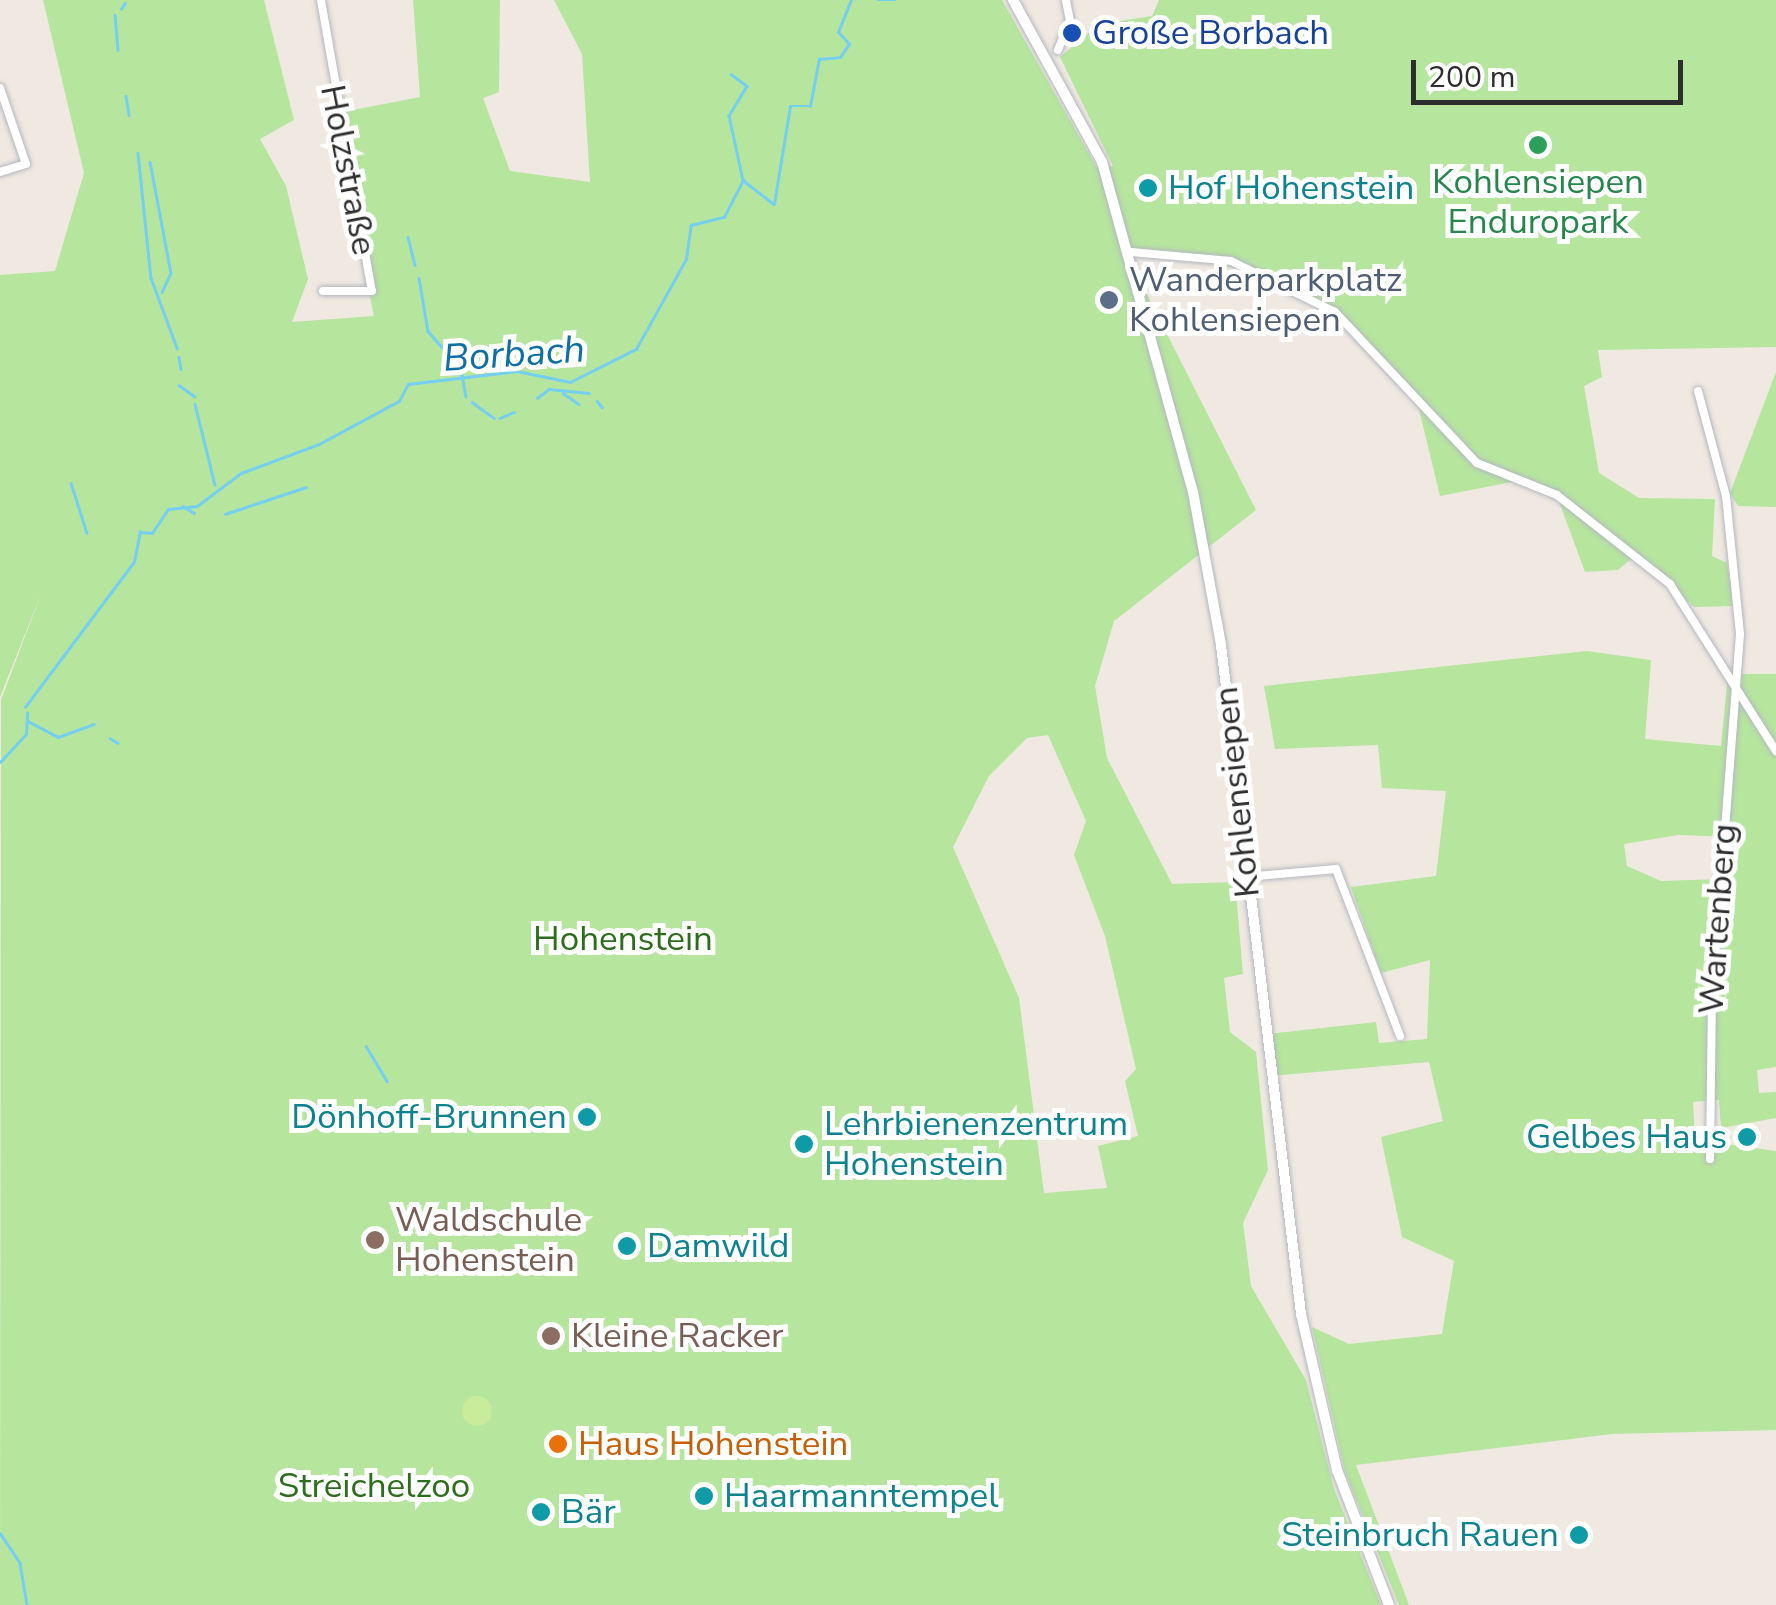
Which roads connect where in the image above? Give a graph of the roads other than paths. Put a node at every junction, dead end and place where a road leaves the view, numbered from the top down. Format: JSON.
{"nodes":[{"id":1,"x":321,"y":0,"type":"edge"},
{"id":2,"x":1013,"y":0,"type":"edge"},
{"id":3,"x":1066,"y":0,"type":"edge"},
{"id":4,"x":1058,"y":50,"type":"dead end"},
{"id":5,"x":0,"y":88,"type":"edge"},
{"id":6,"x":0,"y":172,"type":"edge"},
{"id":7,"x":1131,"y":252,"type":"junction"},
{"id":8,"x":323,"y":291,"type":"dead end"},
{"id":9,"x":1698,"y":390,"type":"dead end"},
{"id":10,"x":1734,"y":678,"type":"junction"},
{"id":11,"x":1776,"y":750,"type":"edge"},
{"id":12,"x":1246,"y":877,"type":"junction"},
{"id":13,"x":1400,"y":1036,"type":"dead end"},
{"id":14,"x":1710,"y":1159,"type":"dead end"},
{"id":15,"x":1389,"y":1605,"type":"edge"}],
"edges":[{"from":1,"to":8,"type":"street","name":"Holzstraße"},
{"from":2,"to":7,"type":"street","name":"Kohlensiepen"},
{"from":3,"to":4,"type":"street"},
{"from":5,"to":6,"type":"street"},
{"from":7,"to":10,"type":"street"},
{"from":7,"to":12,"type":"street","name":"Kohlensiepen"},
{"from":9,"to":10,"type":"street","name":"Wartenberg"},
{"from":10,"to":11,"type":"street"},
{"from":10,"to":14,"type":"street","name":"Wartenberg"},
{"from":12,"to":13,"type":"street"},
{"from":12,"to":15,"type":"street","name":"Kohlensiepen"}]}
